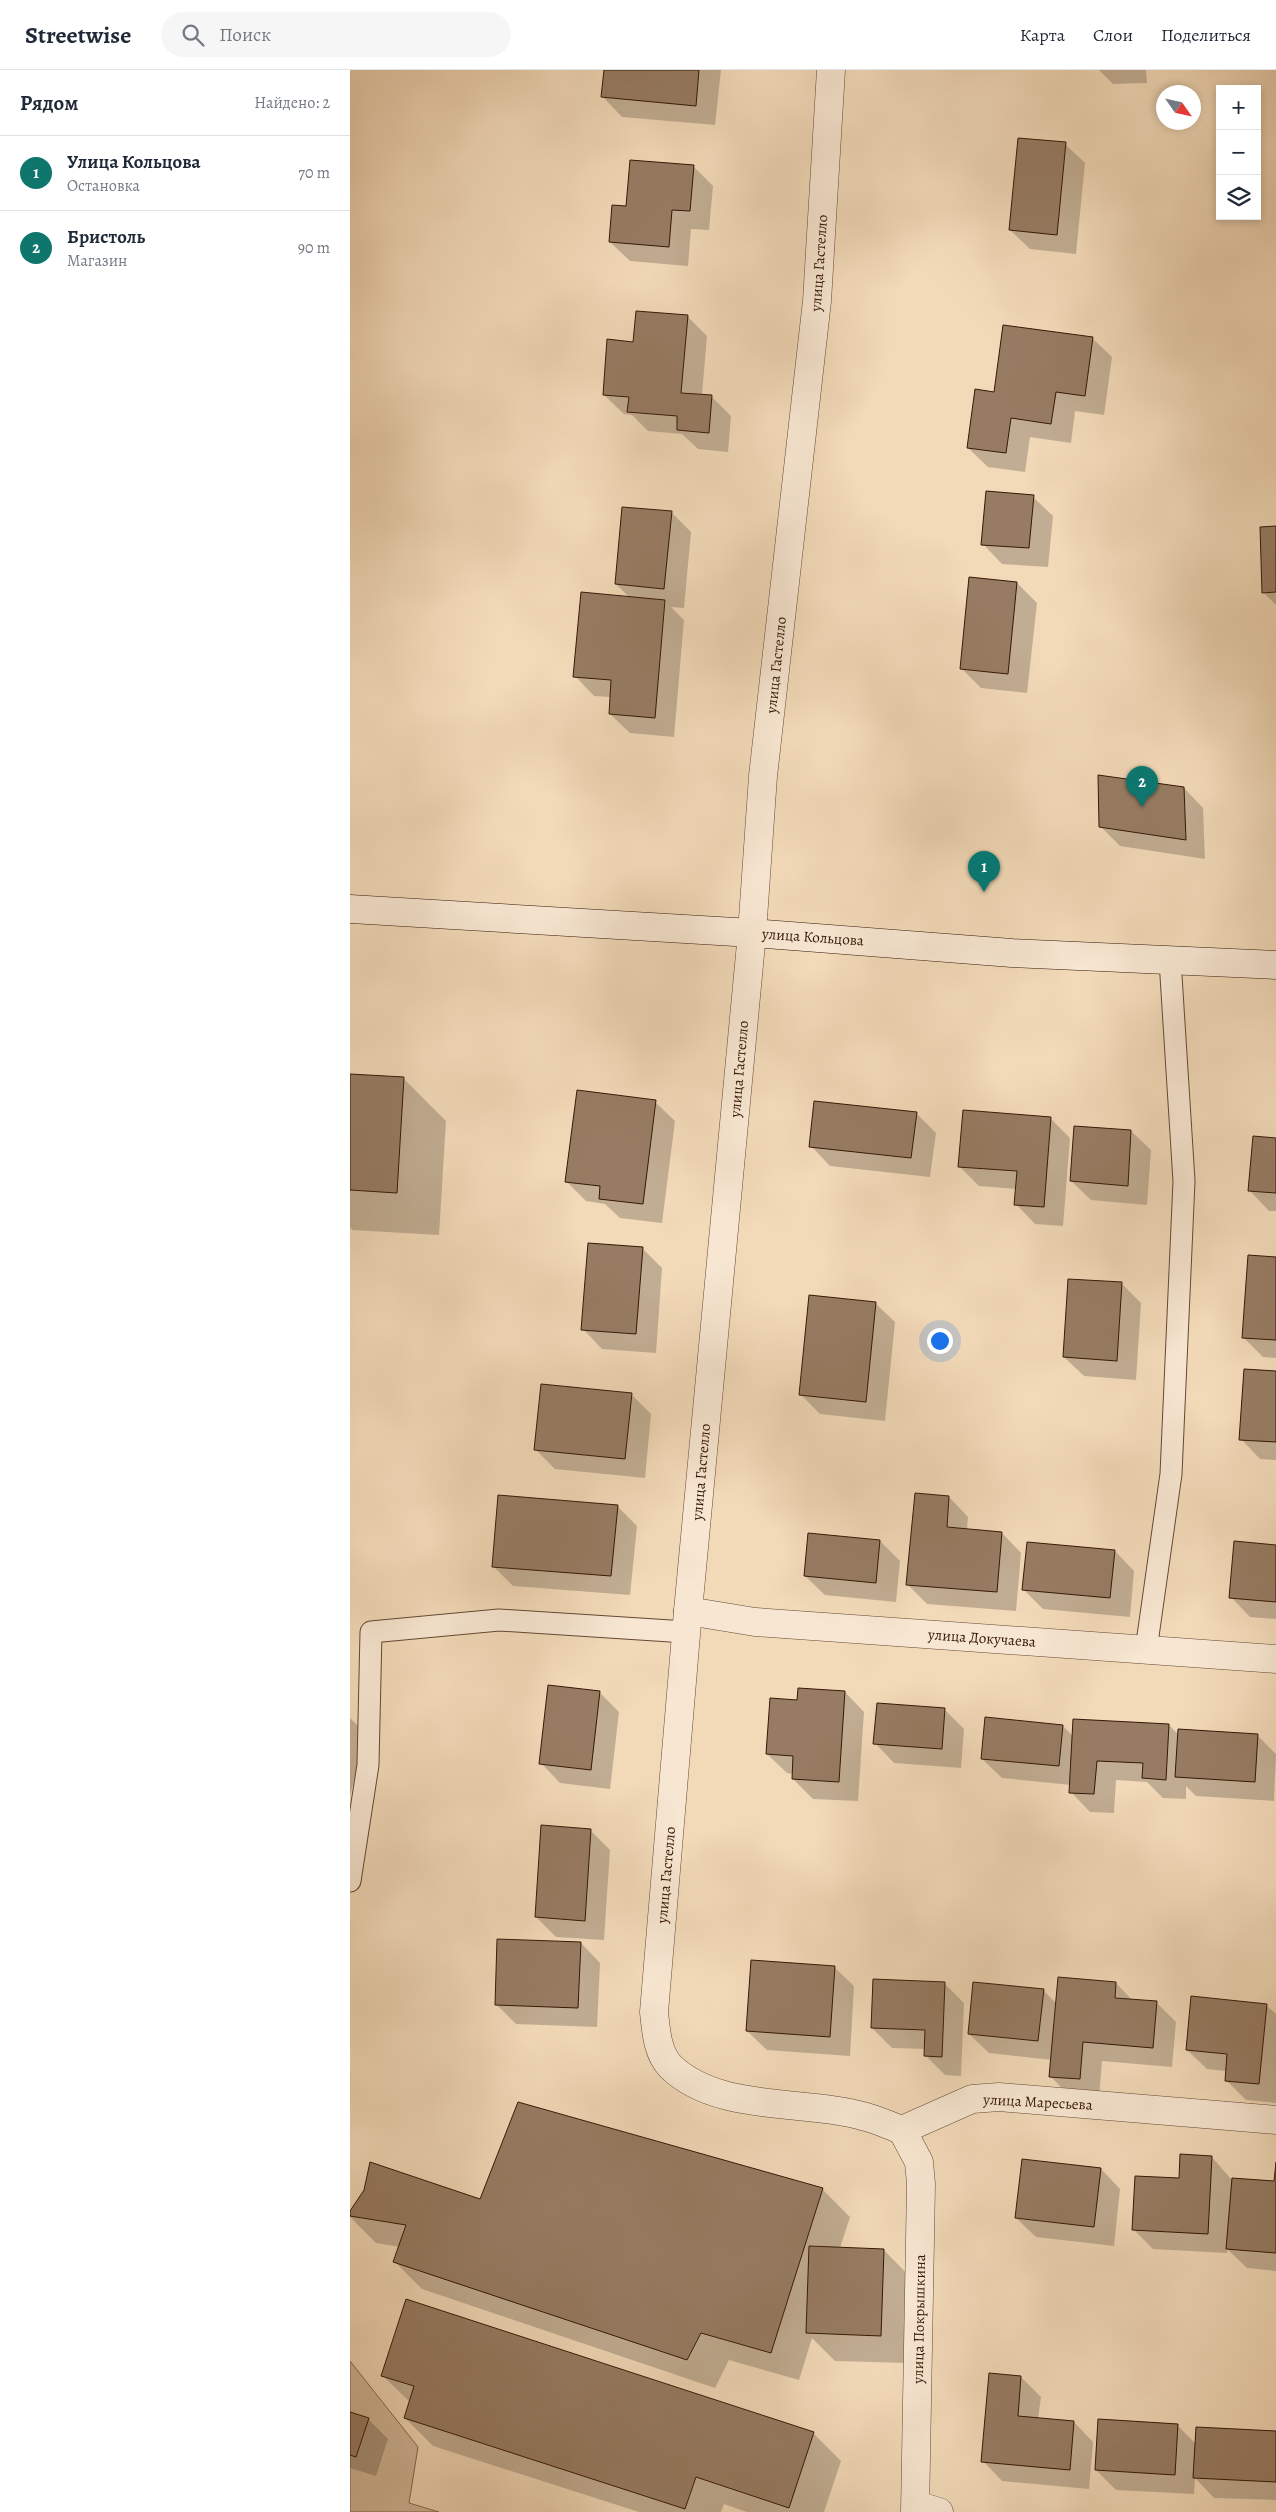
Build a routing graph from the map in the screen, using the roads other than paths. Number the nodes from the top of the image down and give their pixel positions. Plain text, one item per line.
1 (831, 70) edge
2 (350, 909) edge
3 (752, 933) junction
4 (1170, 960) junction
5 (1276, 965) edge
6 (687, 1622) junction
7 (1146, 1650) junction
8 (1276, 1659) edge
9 (350, 1881) edge
10 (1276, 2120) edge
11 (902, 2130) junction
12 (923, 2510) edge

1 - 3 street, улица Гастелло
2 - 3 street, улица Кольцова
3 - 4 street, улица Кольцова
3 - 6 street, улица Гастелло
4 - 5 street, улица Кольцова
4 - 7 lane
6 - 7 street, улица Докучаева
6 - 9 lane
6 - 11 street, улица Гастелло
7 - 8 street, улица Докучаева
10 - 11 street, улица Маресьева
11 - 12 street, улица Покрышкина

